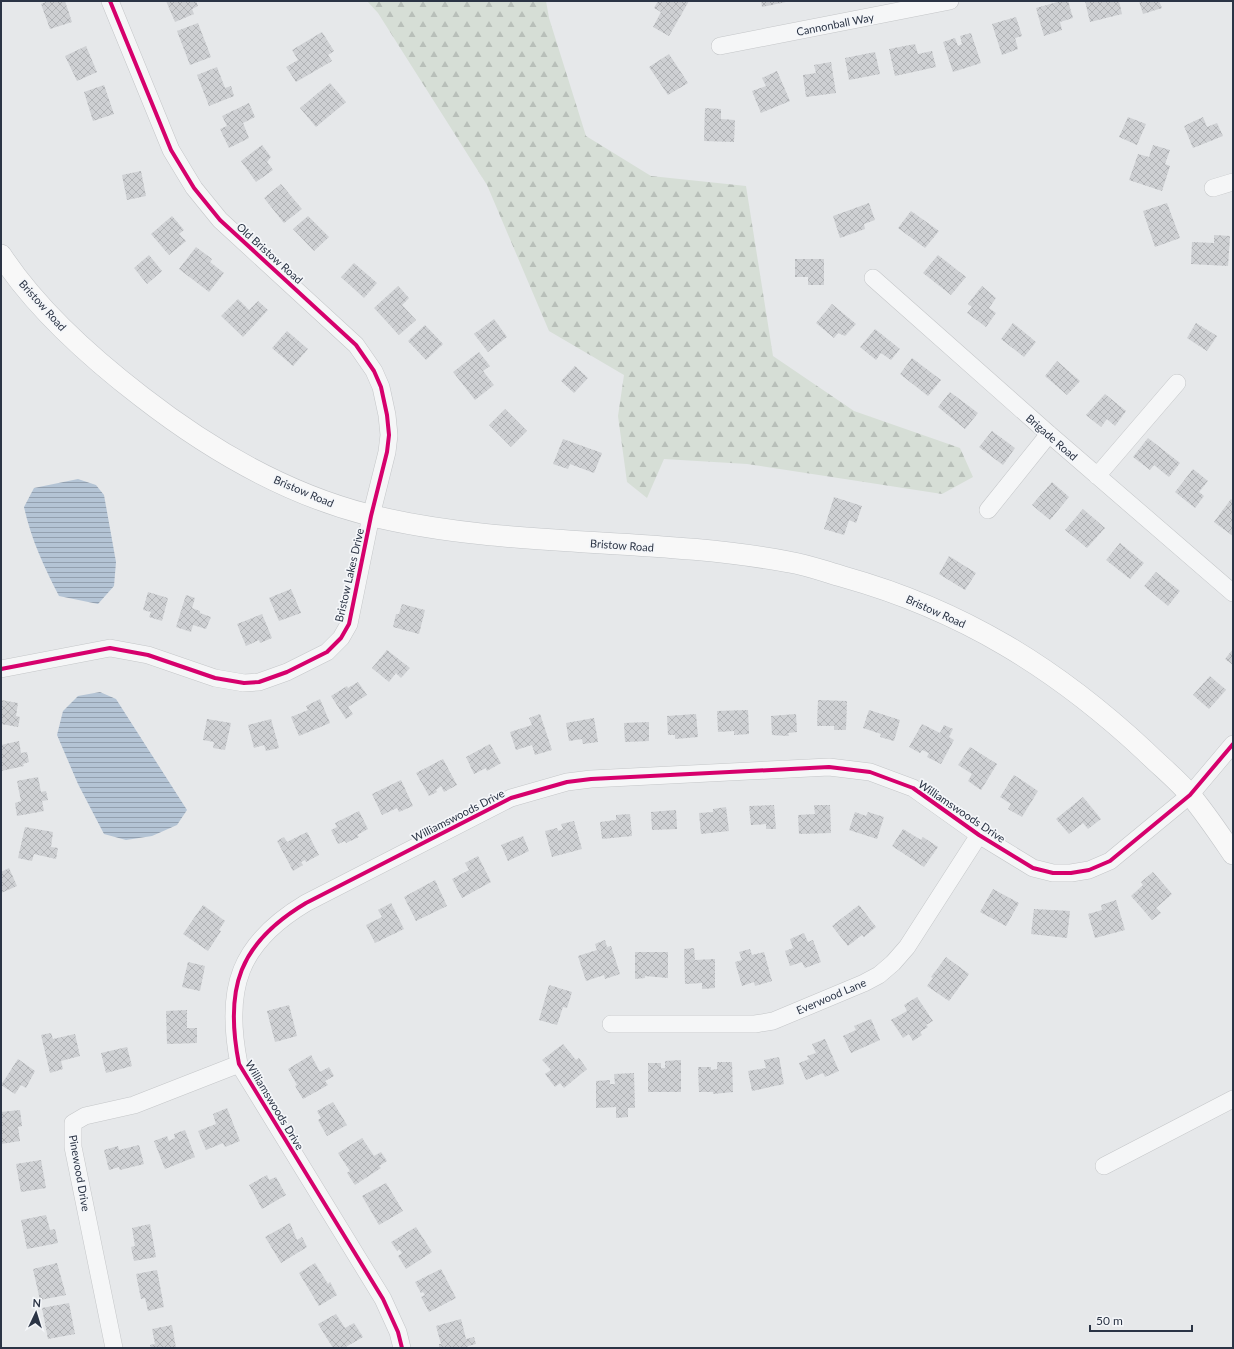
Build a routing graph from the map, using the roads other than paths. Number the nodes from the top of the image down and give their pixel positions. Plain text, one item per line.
1 (110, 1) edge
2 (950, 1) edge
3 (720, 46) dead end
4 (1233, 182) edge
5 (1213, 188) dead end
6 (3, 262) edge
7 (873, 278) dead end
8 (1177, 383) dead end
9 (1049, 434) junction
10 (1097, 476) junction
11 (988, 510) dead end
12 (371, 516) junction
13 (1233, 593) edge
14 (1, 669) edge
15 (1233, 744) edge
16 (1190, 795) junction
17 (979, 835) junction
18 (1233, 854) edge
19 (611, 1024) dead end
20 (239, 1064) junction
21 (1233, 1099) edge
22 (1104, 1166) dead end
23 (114, 1348) edge
24 (402, 1348) edge

1 - 12 street, Old Bristow Road
2 - 3 street, Cannonball Way
4 - 5 street
6 - 12 main road, Bristow Road
7 - 9 street, Brigade Road
8 - 10 street
9 - 10 street, Brigade Road
9 - 11 street
10 - 13 street, Brigade Road
12 - 14 street, Bristow Lakes Drive
12 - 16 main road, Bristow Road
15 - 16 street, Williamswoods Drive
16 - 17 street, Williamswoods Drive
16 - 18 main road, Bristow Road
17 - 19 street, Everwood Lane
17 - 20 street, Williamswoods Drive
20 - 23 street, Pinewood Drive
20 - 24 street, Williamswoods Drive
21 - 22 street

